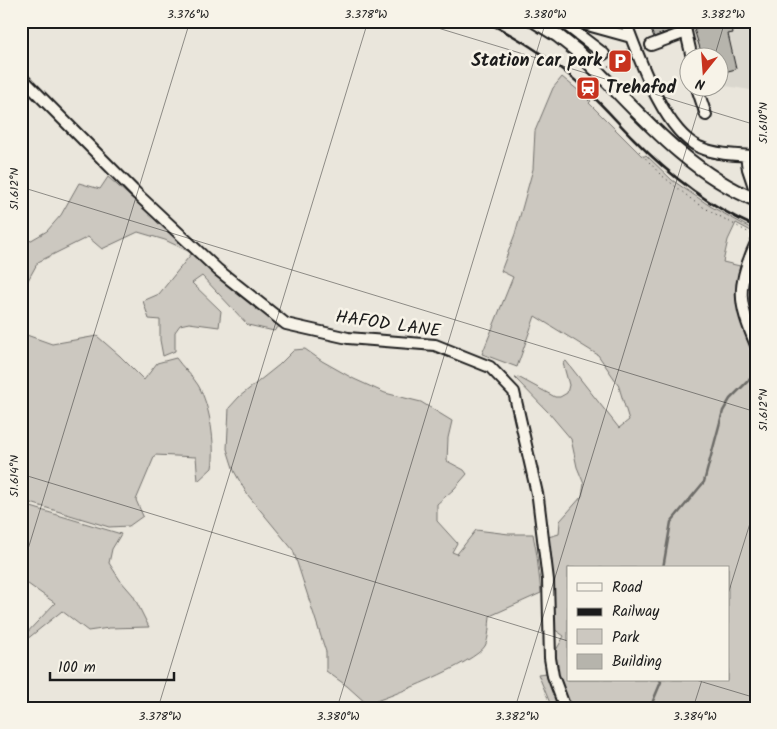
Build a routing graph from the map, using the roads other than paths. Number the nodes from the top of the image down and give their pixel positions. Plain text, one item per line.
1 (534, 21) edge
2 (569, 21) edge
3 (573, 21) edge
4 (598, 21) edge
5 (696, 21) edge
6 (684, 26) edge
7 (629, 33) edge
8 (651, 45) dead end
9 (690, 48) edge
10 (604, 54) dead end
11 (21, 76) edge
12 (700, 98) edge
13 (706, 115) dead end
14 (751, 156) edge
15 (752, 196) edge
16 (756, 243) edge
17 (756, 345) edge
18 (565, 708) edge

1 - 15 main road
2 - 10 street
3 - 7 street
4 - 7 street
5 - 6 street
6 - 8 street
6 - 9 street
7 - 14 street
11 - 18 street, HAFOD LANE
12 - 13 street
14 - 15 street
16 - 17 street

